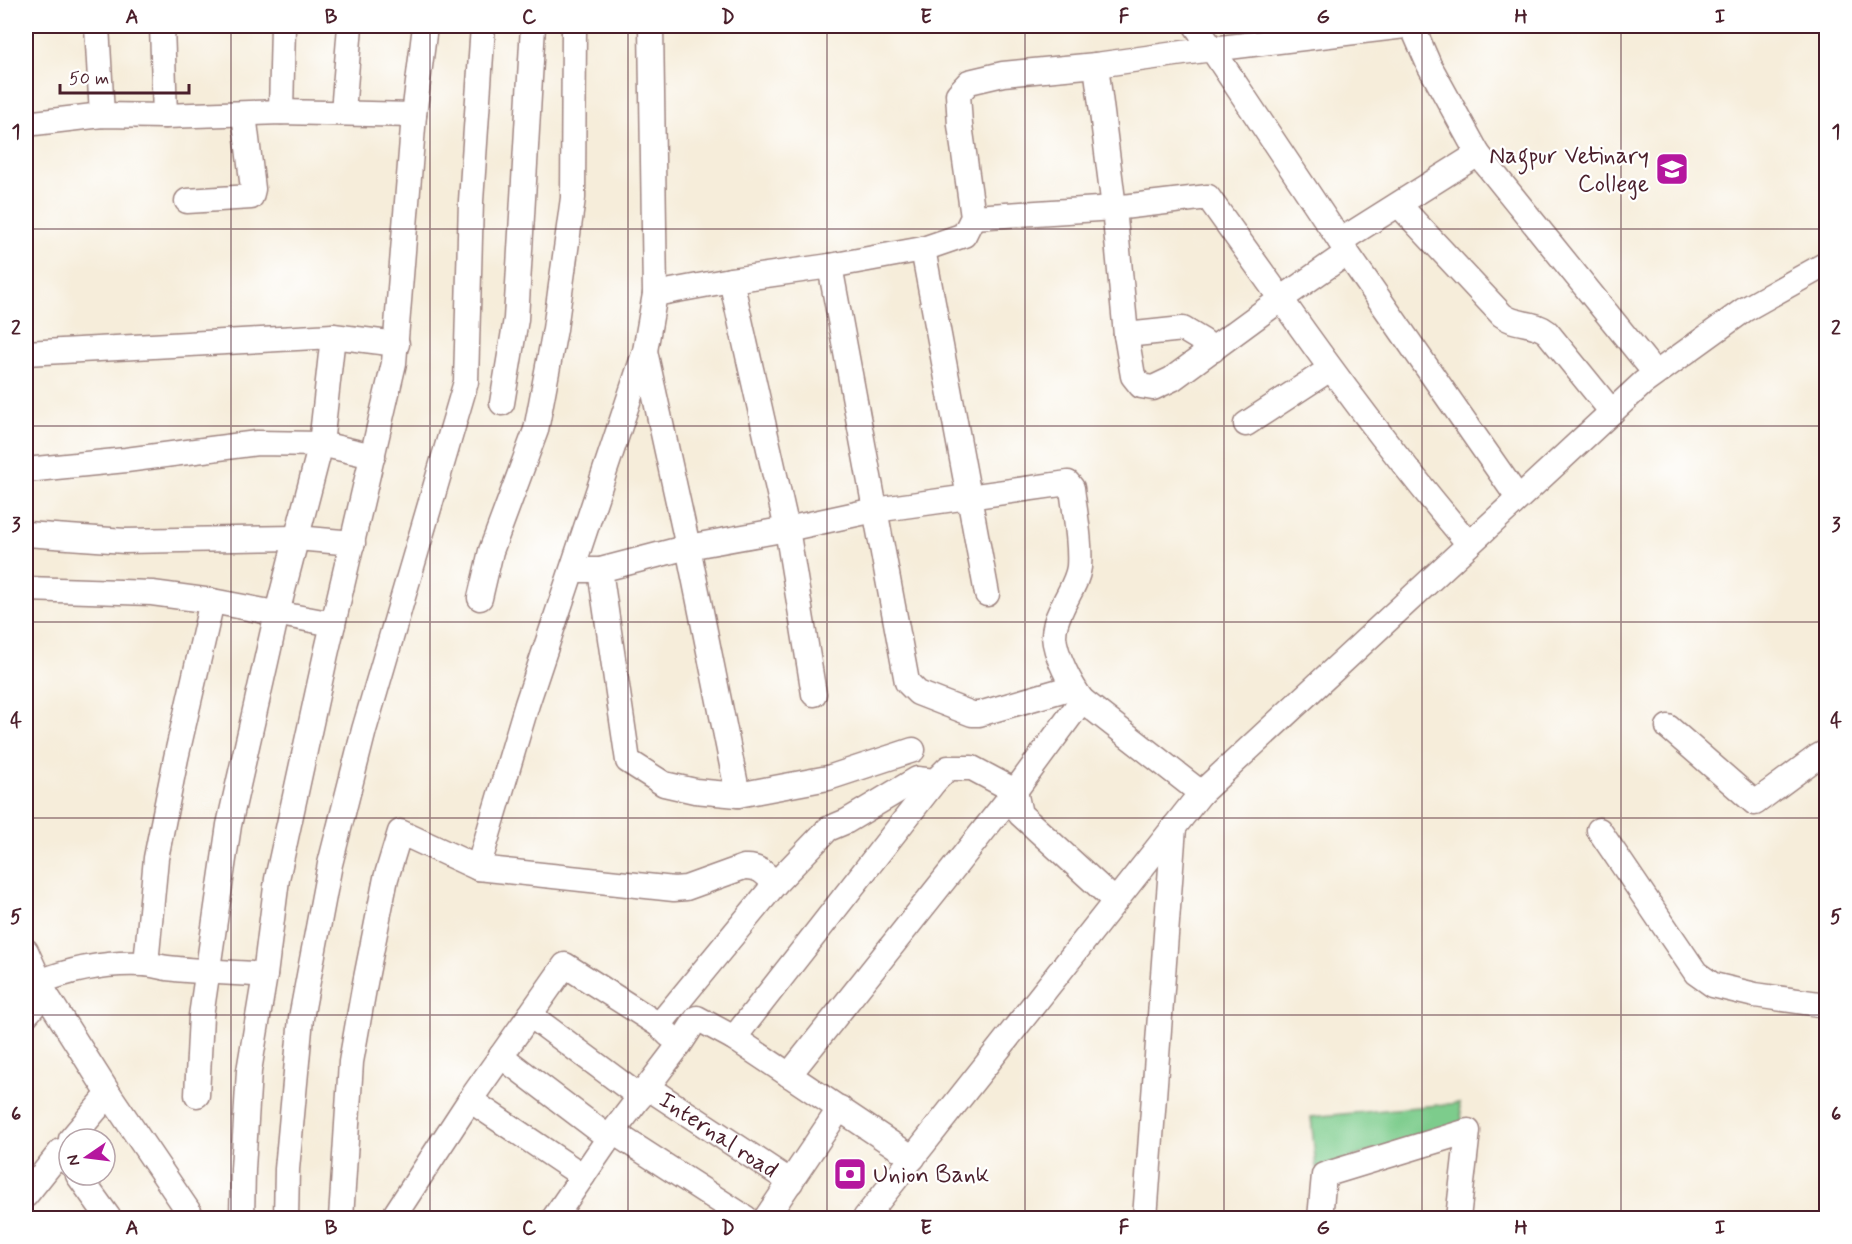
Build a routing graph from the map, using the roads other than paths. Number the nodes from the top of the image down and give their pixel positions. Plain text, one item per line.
1 (98, 26) edge
2 (162, 26) edge
3 (283, 26) edge
4 (350, 26) edge
5 (425, 26) edge
6 (483, 26) edge
7 (533, 26) edge
8 (574, 26) edge
9 (651, 26) edge
10 (1196, 26) edge
11 (1405, 26) edge
12 (1412, 26) edge
13 (1212, 49) junction
14 (1096, 64) junction
15 (281, 112) junction
16 (344, 112) junction
17 (243, 114) junction
18 (102, 115) junction
19 (414, 115) junction
20 (165, 116) junction
21 (26, 124) edge
22 (1478, 154) junction
23 (187, 201) dead end
24 (1399, 205) junction
25 (1114, 208) junction
26 (974, 217) junction
27 (1343, 247) junction
28 (923, 249) junction
29 (1827, 264) edge
30 (830, 267) junction
31 (731, 280) junction
32 (655, 294) junction
33 (1281, 299) junction
34 (1126, 335) junction
35 (333, 336) junction
36 (397, 344) junction
37 (1213, 350) junction
38 (645, 351) junction
39 (26, 352) edge
40 (1330, 369) junction
41 (1655, 373) junction
42 (502, 403) dead end
43 (1612, 412) junction
44 (1246, 424) dead end
45 (321, 444) junction
46 (373, 456) junction
47 (26, 470) edge
48 (968, 496) junction
49 (1518, 498) junction
50 (875, 510) junction
51 (787, 530) junction
52 (26, 534) edge
53 (297, 538) junction
54 (353, 543) junction
55 (1469, 544) junction
56 (688, 547) junction
57 (573, 570) junction
58 (600, 570) junction
59 (26, 589) edge
60 (987, 594) dead end
61 (480, 598) dead end
62 (212, 601) junction
63 (277, 613) junction
64 (333, 624) junction
65 (1077, 693) junction
66 (814, 694) dead end
67 (1668, 727) dead end
68 (913, 750) dead end
69 (1827, 752) edge
70 (935, 781) junction
71 (1016, 791) junction
72 (1201, 793) junction
73 (738, 795) junction
74 (1173, 827) junction
75 (1599, 830) dead end
76 (478, 868) junction
77 (775, 884) junction
78 (1115, 901) junction
79 (26, 951) edge
80 (146, 964) junction
81 (208, 970) junction
82 (265, 975) junction
83 (42, 988) junction
84 (1827, 1005) edge
85 (26, 1015) edge
86 (530, 1015) junction
87 (659, 1025) junction
88 (734, 1038) junction
89 (680, 1044) junction
90 (501, 1056) junction
91 (789, 1075) junction
92 (644, 1092) junction
93 (109, 1094) junction
94 (197, 1095) dead end
95 (470, 1100) junction
96 (840, 1108) junction
97 (84, 1127) edge
98 (611, 1135) junction
99 (913, 1158) junction
100 (57, 1160) edge
101 (583, 1176) junction
102 (790, 1182) junction
103 (87, 1187) edge
104 (26, 1195) edge
105 (397, 1217) edge
106 (109, 1218) edge
107 (193, 1218) edge
108 (242, 1218) edge
109 (286, 1218) edge
110 (341, 1218) edge
111 (554, 1218) edge
112 (746, 1218) edge
113 (766, 1218) edge
114 (865, 1218) edge
115 (1145, 1218) edge
116 (1320, 1218) edge
117 (1458, 1218) edge

1 - 18 street
2 - 20 street
3 - 15 street
4 - 16 street
5 - 19 street
6 - 109 street
7 - 42 street
8 - 61 street
9 - 32 street
10 - 13 street
11 - 13 street
12 - 22 street
13 - 14 street
13 - 27 street
14 - 25 street
14 - 26 street
15 - 16 street
15 - 17 street
16 - 19 street
17 - 20 street
17 - 23 street
18 - 20 street
18 - 21 street
19 - 36 street
22 - 24 street
22 - 41 street
24 - 27 street
24 - 43 street
25 - 26 street
25 - 33 street
25 - 34 street
26 - 28 street
27 - 33 street
27 - 49 street
28 - 30 street
28 - 48 street
29 - 41 street
30 - 31 street
30 - 50 street
31 - 32 street
31 - 51 street
32 - 38 street
33 - 37 street
33 - 40 street
34 - 37 street
34 - 37 street
35 - 36 street
35 - 39 street
35 - 45 street
36 - 46 street
38 - 56 street
38 - 57 street
40 - 44 street
40 - 55 street
41 - 43 street
43 - 49 street
45 - 46 street
45 - 47 street
45 - 53 street
46 - 54 street
48 - 50 street
48 - 60 street
48 - 65 street
49 - 55 street
50 - 51 street
50 - 65 street
51 - 56 street
51 - 66 street
52 - 53 street
53 - 54 street
53 - 63 street
54 - 64 street
55 - 72 street
56 - 58 street
56 - 73 street
57 - 58 street
57 - 76 street
58 - 73 street
59 - 62 street
62 - 63 street
62 - 80 street
63 - 64 street
63 - 81 street
64 - 82 street
65 - 71 street
65 - 72 street
67 - 69 street
68 - 73 street
70 - 71 street
70 - 77 street
70 - 88 street
71 - 78 street
71 - 91 street
72 - 74 street
74 - 78 street
74 - 115 street
75 - 84 street
76 - 77 street
76 - 110 street
77 - 87 street
78 - 99 street
79 - 83 street
80 - 81 street
80 - 83 street
81 - 82 street
81 - 94 street
82 - 108 street
83 - 85 street
83 - 93 street
86 - 87 street
86 - 90 street
86 - 92 street, Internal road
87 - 89 street
88 - 89 street
88 - 91 street
89 - 92 street
90 - 95 street
90 - 98 street
91 - 96 street
92 - 98 street
92 - 102 street, Internal road
93 - 97 street
93 - 107 street
95 - 101 street
95 - 105 street
96 - 99 street
96 - 102 street
98 - 101 street
98 - 112 street
99 - 114 street
100 - 104 street
101 - 111 street
102 - 113 street
103 - 106 street
116 - 117 street

